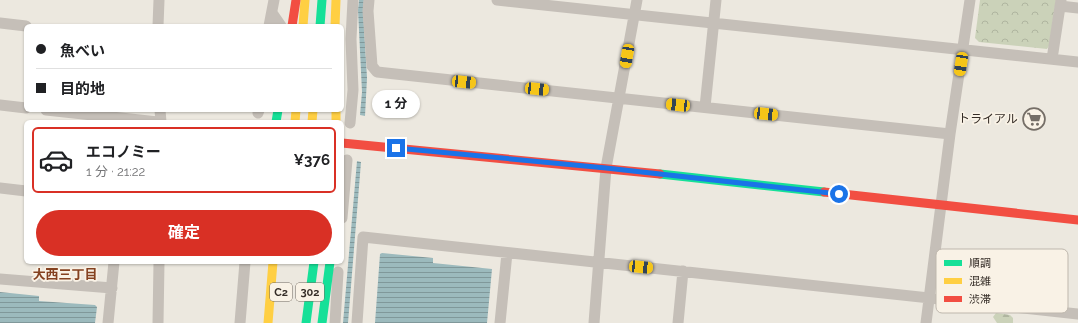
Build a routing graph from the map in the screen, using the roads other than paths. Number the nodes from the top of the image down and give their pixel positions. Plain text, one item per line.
1 (159, 0) edge
2 (274, 0) edge
3 (305, 0) edge
4 (322, 0) edge
5 (330, 0) edge
6 (336, 0) edge
7 (353, 0) edge
8 (369, 0) edge
9 (497, 0) edge
10 (637, 0) edge
11 (716, 0) edge
12 (970, 0) edge
13 (295, 2) edge
14 (1060, 3) edge
15 (1078, 8) edge
16 (272, 13) junction
17 (634, 15) junction
18 (0, 23) edge
19 (713, 23) junction
20 (158, 24) edge
21 (269, 24) edge
22 (280, 24) edge
23 (292, 24) edge
24 (303, 24) edge
25 (320, 24) edge
26 (328, 24) edge
27 (335, 24) edge
28 (24, 26) edge
29 (346, 42) edge
30 (964, 50) junction
31 (1052, 59) junction
32 (1078, 62) edge
33 (620, 98) junction
34 (0, 105) edge
35 (705, 107) junction
36 (24, 108) edge
37 (65, 112) edge
38 (141, 120) edge
39 (350, 123) dead end
40 (950, 134) junction
41 (344, 142) edge
42 (347, 160) dead end
43 (606, 168) junction
44 (0, 188) edge
45 (24, 191) edge
46 (344, 195) edge
47 (941, 205) junction
48 (1078, 220) edge
49 (507, 252) junction
50 (598, 262) junction
51 (114, 264) edge
52 (159, 264) edge
53 (245, 264) edge
54 (273, 264) edge
55 (314, 264) edge
56 (330, 264) edge
57 (338, 264) edge
58 (683, 271) junction
59 (0, 279) edge
60 (112, 288) junction
61 (929, 298) junction
62 (936, 299) edge
63 (1068, 313) edge
64 (1078, 314) edge
65 (108, 323) edge
66 (158, 323) edge
67 (240, 323) edge
68 (268, 323) edge
69 (306, 323) edge
70 (322, 323) edge
71 (335, 323) edge
72 (357, 323) edge
73 (500, 323) edge
74 (594, 323) edge
75 (678, 323) edge
76 (926, 323) edge

1 - 20 street
2 - 16 street
3 - 24 main road
4 - 25 main road
5 - 26 main road
6 - 27 main road
7 - 29 street
8 - 33 street
9 - 17 street
10 - 17 street
11 - 19 street
12 - 30 street
13 - 23 main road, bridge
14 - 15 street
14 - 31 street
16 - 21 street
16 - 22 street
17 - 19 street
17 - 33 street
18 - 28 street
19 - 30 street
19 - 35 street
29 - 39 street
30 - 31 street
30 - 40 street
31 - 32 street
33 - 35 street
33 - 43 street
34 - 36 street
35 - 40 street
37 - 38 street
40 - 47 street
41 - 43 main road
42 - 46 street
43 - 47 main road
43 - 50 street
44 - 45 street
47 - 48 main road
47 - 61 street
49 - 50 street
49 - 72 street
49 - 73 street
50 - 58 street
50 - 74 street
51 - 60 street
52 - 66 street
53 - 67 street
54 - 68 main road
55 - 69 main road, 302
56 - 70 main road
57 - 71 street
58 - 61 street
58 - 75 street
59 - 60 street
60 - 65 street
61 - 62 street
61 - 76 street
63 - 64 street

